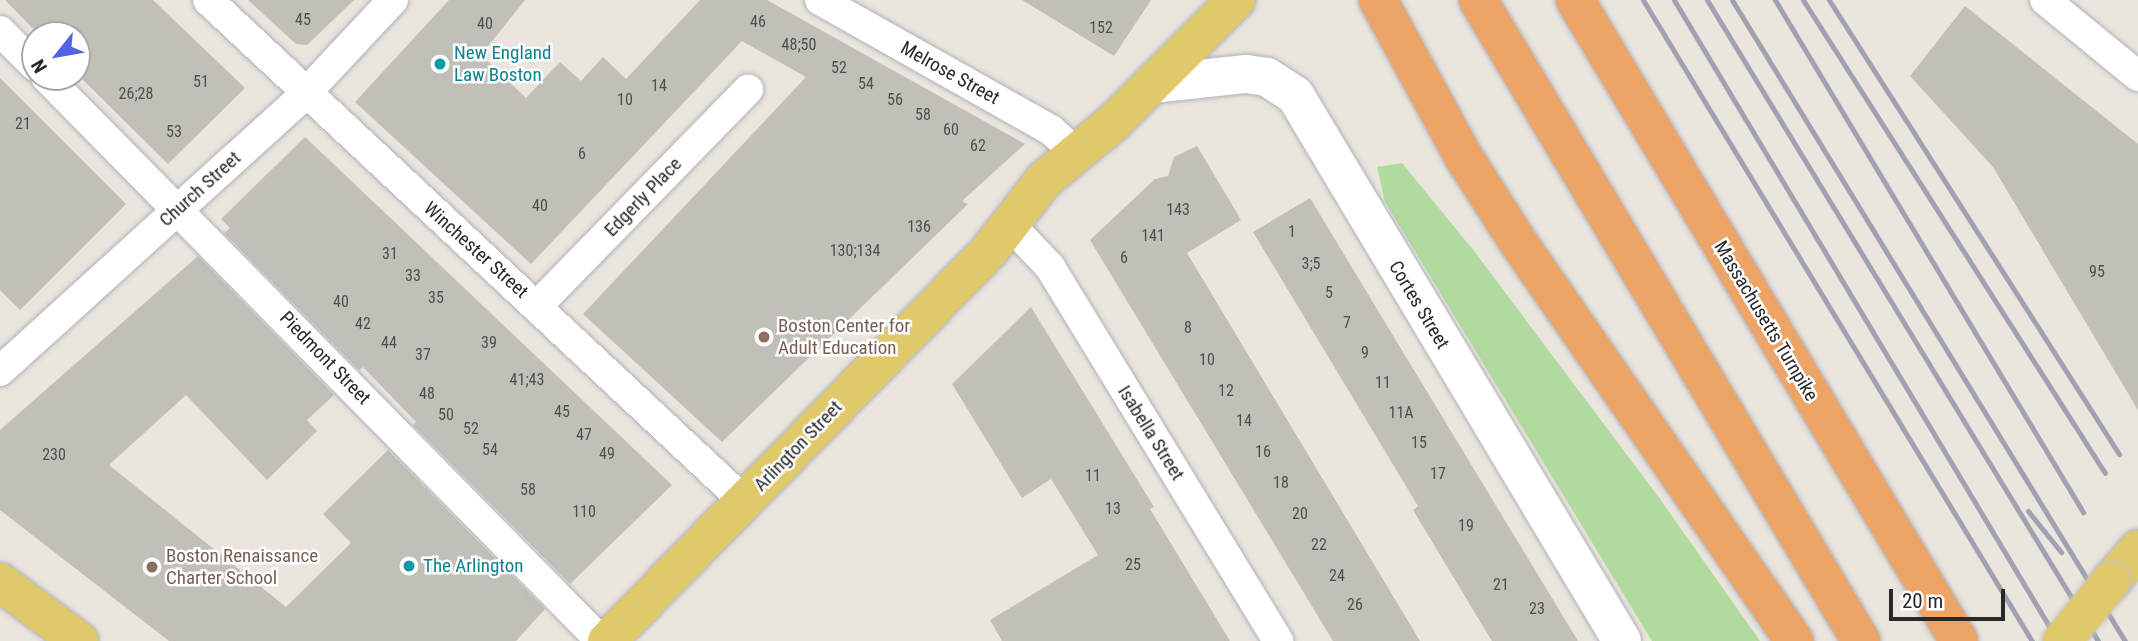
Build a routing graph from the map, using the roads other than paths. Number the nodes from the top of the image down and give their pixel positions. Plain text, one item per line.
1 (208, 0) edge
2 (393, 0) edge
3 (820, 0) edge
4 (1236, 0) edge
5 (1378, 0) edge
6 (1478, 0) edge
7 (1575, 0) edge
8 (2045, 0) edge
9 (0, 31) edge
10 (21, 52) edge
11 (2138, 75) edge
12 (1152, 84) junction
13 (748, 90) dead end
14 (60, 91) edge
15 (305, 94) junction
16 (1114, 122) junction
17 (1075, 152) junction
18 (179, 207) junction
19 (1002, 241) junction
20 (538, 305) junction
21 (4, 359) edge
22 (744, 500) junction
23 (2138, 549) edge
24 (0, 582) edge
25 (79, 641) edge
26 (601, 641) edge
27 (607, 641) edge
28 (1278, 641) edge
29 (1622, 641) edge
30 (1794, 641) edge
31 (1861, 641) edge
32 (1959, 641) edge
33 (2062, 641) edge

1 - 15 street, Winchester Street
2 - 15 street, Church Street
3 - 17 street, Melrose Street
4 - 12 main road, Arlington Street
5 - 30 highway
6 - 31 highway
7 - 32 highway, Massachusetts Turnpike
8 - 11 street
9 - 10 street
12 - 16 main road, Arlington Street
12 - 29 street, Cortes Street
13 - 20 street, Edgerly Place
14 - 18 street, Piedmont Street
15 - 18 street, Church Street
15 - 20 street, Winchester Street
16 - 17 main road, Arlington Street
16 - 19 main road, Arlington Street
17 - 19 main road, Arlington Street
18 - 21 street, Church Street
18 - 26 street, Piedmont Street
19 - 22 main road, Arlington Street
19 - 28 street, Isabella Street
20 - 22 street, Winchester Street
22 - 27 main road, Arlington Street
23 - 33 main road, bridge
24 - 25 main road

